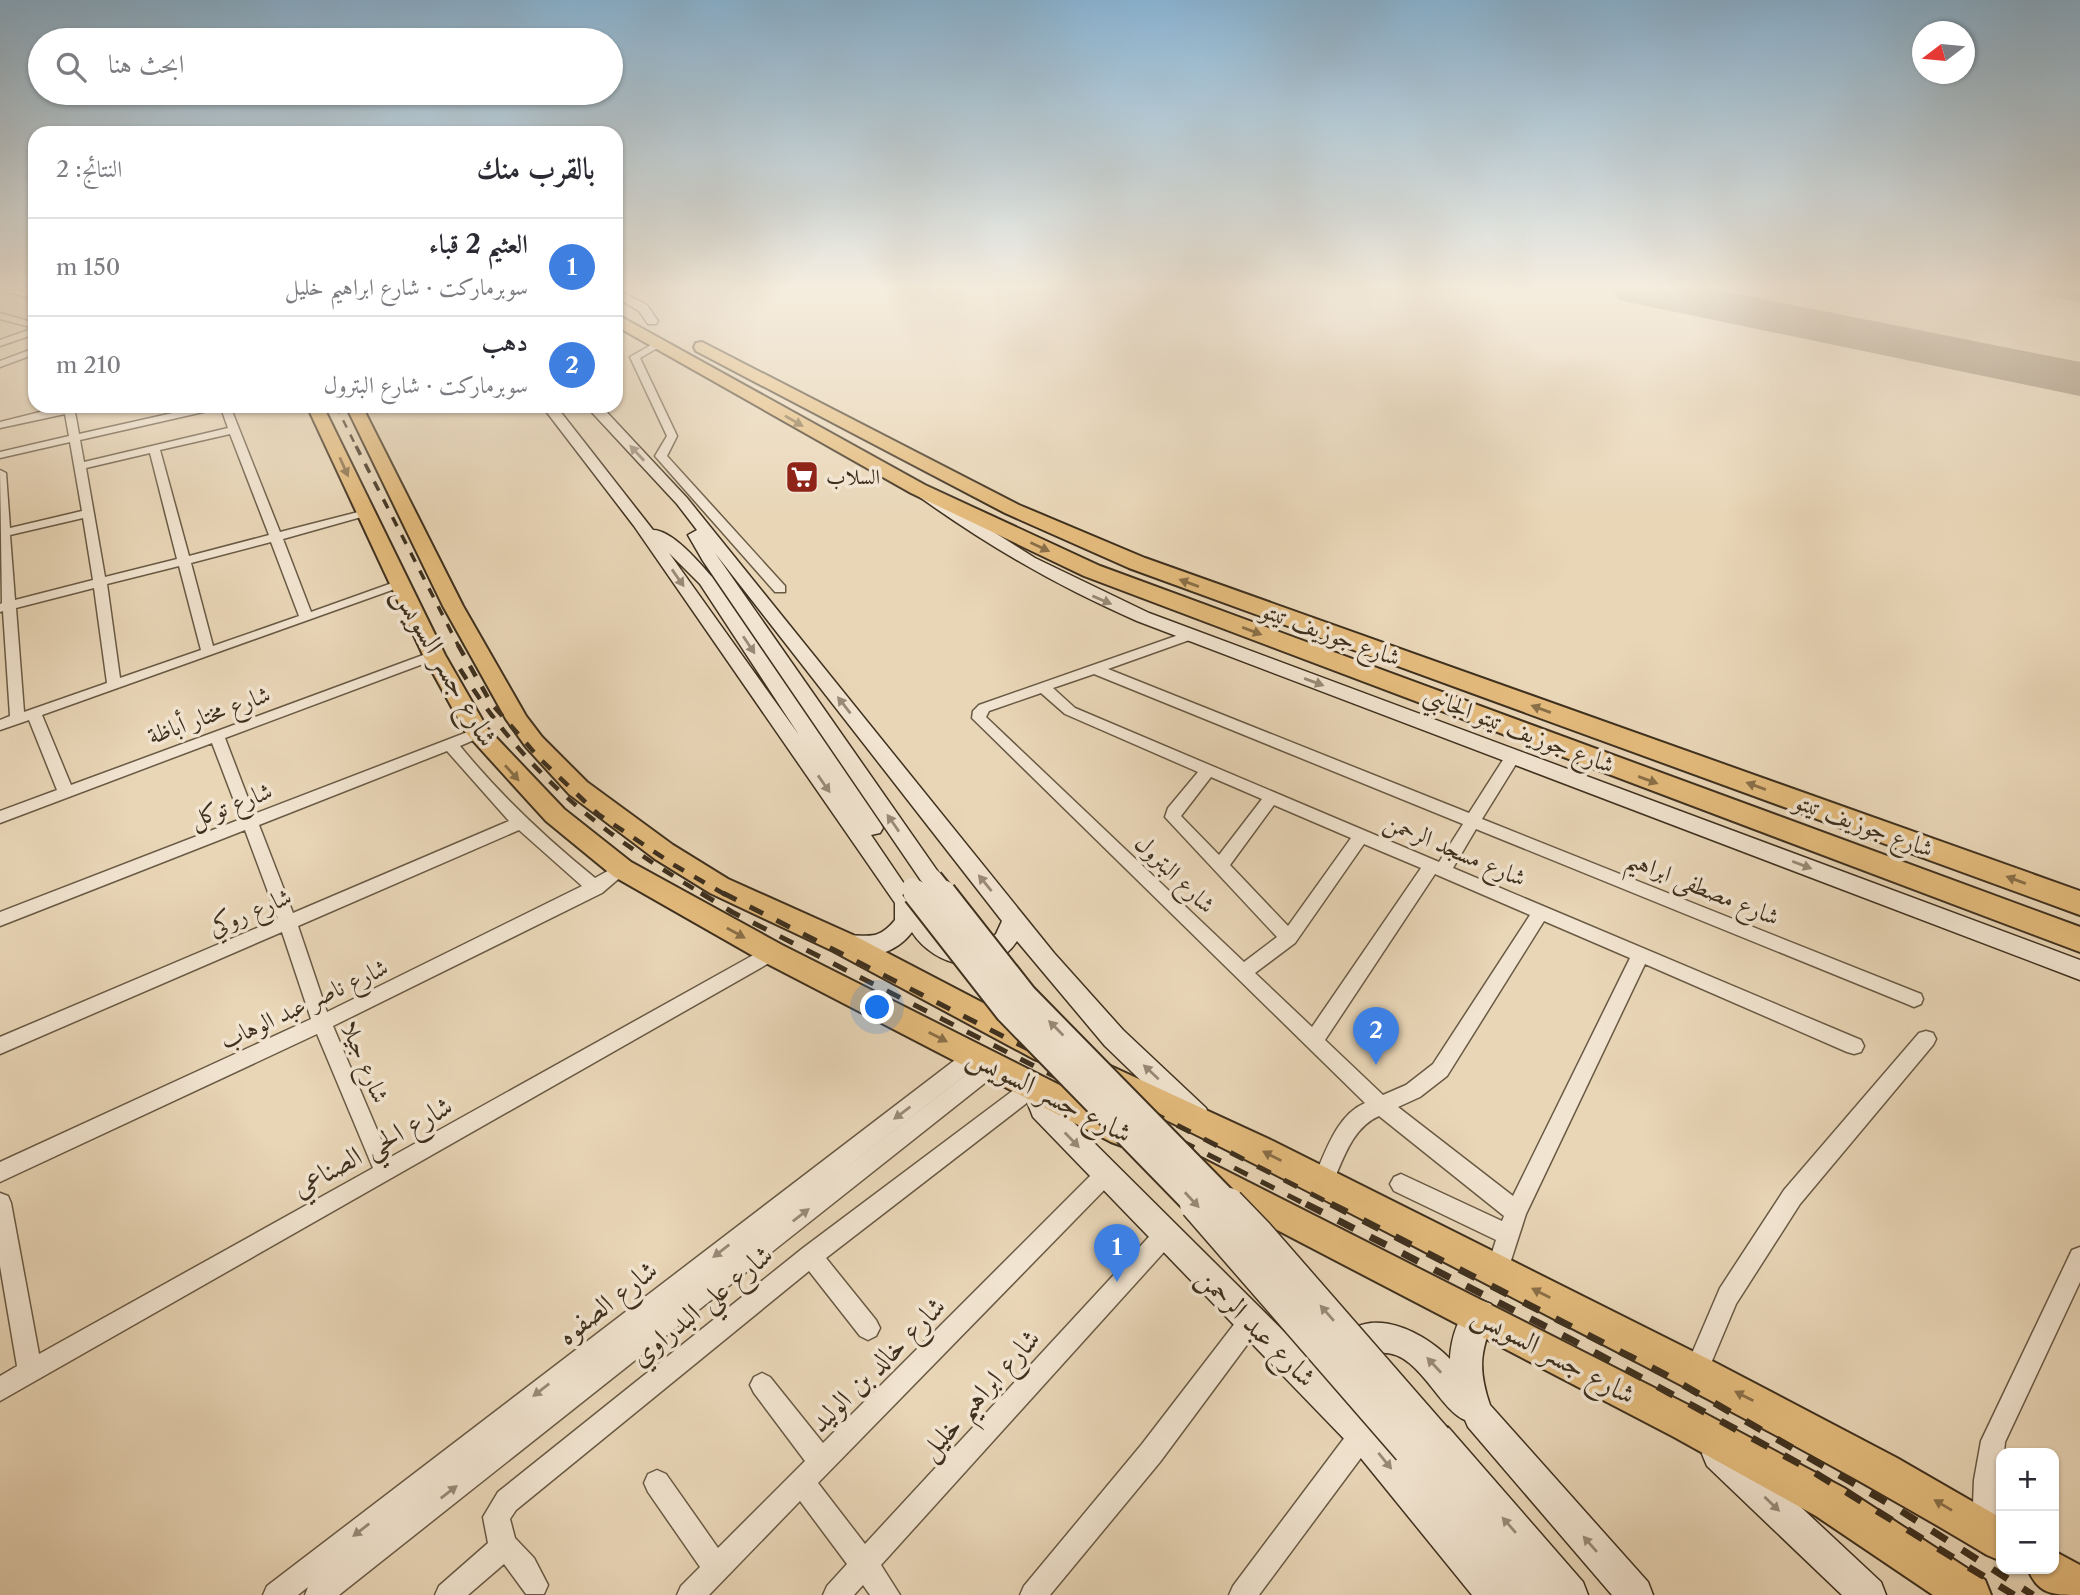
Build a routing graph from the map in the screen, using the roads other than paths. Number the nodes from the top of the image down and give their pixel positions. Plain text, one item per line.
1 (638, 363) edge
2 (698, 363) edge
3 (710, 363) edge
4 (49, 413) edge
5 (70, 413) edge
6 (170, 413) edge
7 (184, 413) edge
8 (227, 413) edge
9 (336, 413) edge
10 (336, 413) edge
11 (554, 413) edge
12 (600, 413) edge
13 (0, 425) edge
14 (233, 430) junction
15 (74, 436) junction
16 (154, 448) junction
17 (0, 453) edge
18 (80, 466) junction
19 (0, 473) edge
20 (918, 489) junction
21 (682, 494) junction
22 (88, 513) junction
23 (366, 514) junction
24 (2, 534) edge
25 (274, 538) junction
26 (184, 560) junction
27 (100, 582) junction
28 (400, 585) junction
29 (780, 589) dead end
30 (4, 607) edge
31 (459, 617) junction
32 (307, 618) junction
33 (1190, 635) junction
34 (426, 639) junction
35 (208, 652) junction
36 (1095, 669) junction
37 (114, 685) junction
38 (1044, 687) junction
39 (34, 713) junction
40 (18, 719) junction
41 (0, 725) edge
42 (217, 736) junction
43 (465, 739) junction
44 (1513, 756) junction
45 (1207, 771) junction
46 (66, 792) junction
47 (1271, 798) junction
48 (0, 817) edge
49 (1473, 822) junction
50 (519, 823) junction
51 (250, 824) junction
52 (1360, 836) junction
53 (1220, 866) junction
54 (622, 869) junction
55 (1436, 869) junction
56 (719, 886) junction
57 (596, 888) junction
58 (917, 890) junction
59 (2080, 903) edge
60 (694, 909) junction
61 (1540, 913) junction
62 (0, 919) edge
63 (1014, 919) junction
64 (288, 923) junction
65 (1289, 938) junction
66 (2080, 940) edge
67 (843, 943) junction
68 (772, 953) junction
69 (1640, 955) junction
70 (2080, 970) edge
71 (1242, 973) junction
72 (1914, 999) dead end
73 (322, 1023) junction
74 (1926, 1039) dead end
75 (1313, 1042) junction
76 (0, 1046) edge
77 (1854, 1046) dead end
78 (984, 1061) junction
79 (1034, 1086) junction
80 (936, 1098) junction
81 (1380, 1105) junction
82 (1200, 1119) junction
83 (384, 1170) junction
84 (0, 1172) edge
85 (1105, 1174) junction
86 (1323, 1182) junction
87 (1401, 1184) dead end
88 (0, 1203) edge
89 (1516, 1212) junction
90 (1166, 1234) junction
91 (1509, 1235) junction
92 (811, 1256) junction
93 (2080, 1258) edge
94 (1497, 1271) junction
95 (1480, 1315) junction
96 (1250, 1322) junction
97 (869, 1328) dead end
98 (30, 1372) junction
99 (1696, 1372) junction
100 (762, 1385) dead end
101 (0, 1389) edge
102 (1479, 1416) junction
103 (1687, 1424) junction
104 (1363, 1434) junction
105 (1423, 1444) junction
106 (822, 1462) junction
107 (657, 1483) dead end
108 (802, 1483) junction
109 (1993, 1536) edge
110 (502, 1545) junction
111 (864, 1565) junction
112 (717, 1569) junction
113 (2056, 1574) edge
114 (535, 1585) dead end
115 (1480, 1588) edge
116 (2080, 1589) edge
117 (276, 1595) edge
118 (318, 1595) edge
119 (448, 1595) edge
120 (690, 1595) edge
121 (836, 1595) edge
122 (887, 1595) edge
123 (1033, 1595) edge
124 (1242, 1595) edge
125 (1531, 1595) edge
126 (1570, 1595) edge
127 (1635, 1595) edge
128 (1868, 1595) edge
129 (1970, 1595) edge

1 - 21 street
2 -> 20 highway, شارع جوزيف تيتو
59 -> 3 highway, شارع جوزيف تيتو
4 - 13 street
5 - 15 street
6 - 15 street
7 - 15 street
8 - 14 street
9 -> 23 main road, شارع جسر السويس
10 - 31 main road, شارع جسر السويس
11 -> 58 main road
21 -> 12 main road
14 - 16 street
14 - 25 street
15 - 17 street
15 - 18 street
16 - 18 street
16 - 26 street
18 - 22 street
19 - 24 street
20 -> 33 main road, شارع جوزيف تيتو الجانبي
20 -> 66 highway, شارع جوزيف تيتو
21 - 29 street
58 -> 21 main road
63 -> 21 main road
22 - 24 street
22 - 27 street
23 - 25 street
23 - 28 main road, شارع جسر السويس
24 - 30 street
25 - 26 street
25 - 32 street
26 - 27 street
26 - 35 street
27 - 30 street
27 - 37 street
28 - 32 street
28 - 34 main road, شارع جسر السويس
30 - 40 street
31 - 34 main road
31 - 56 main road, شارع جسر السويس
32 - 35 street
33 - 36 street, شارع البترول
33 -> 44 main road, شارع جوزيف تيتو الجانبي
34 - 42 street, شارع مختار أباظة
34 - 43 main road, شارع جسر السويس
35 - 37 street
36 - 38 street, شارع البترول
36 - 49 street, شارع مصطفى ابراهيم
37 - 39 street
38 - 45 street, شارع مسجد الرحمن
38 - 71 street, شارع البترول
39 - 40 street
39 - 46 street
40 - 41 street
42 - 46 street, شارع مختار أباظة
42 - 51 street, شارع جيلا
43 - 50 street
43 - 51 street, شارع توكل
43 -> 54 main road, شارع جسر السويس
44 - 49 street
44 -> 70 main road, شارع جوزيف تيتو الجانبي
45 - 47 street, شارع مسجد الرحمن
45 - 53 street
46 - 48 street, شارع مختار أباظة
47 - 52 street, شارع مسجد الرحمن
47 - 53 street
49 - 55 street
49 - 72 street, شارع مصطفى ابراهيم
50 - 57 street
50 - 64 street, شارع روكي
51 - 62 street, شارع توكل
51 - 64 street, شارع جيلا
52 - 55 street, شارع مسجد الرحمن
52 - 65 street
53 - 65 street
54 - 57 street, شارع ناصر عبد الوهاب
54 - 60 main road, شارع جسر السويس
55 - 61 street, شارع مسجد الرحمن
55 - 75 street
56 - 60 main road
56 - 67 main road, شارع جسر السويس
57 - 73 street, شارع ناصر عبد الوهاب
58 - 63 main road
58 - 67 main road
58 - 105 main road, bridge
60 -> 68 main road, شارع جسر السويس
61 - 69 street, شارع مسجد الرحمن
61 - 81 street
82 -> 63 main road
64 - 73 street, شارع جيلا
64 - 76 street, شارع روكي
65 - 71 street
82 -> 67 main road, شارع جسر السويس
68 -> 78 main road, شارع جسر السويس
68 - 83 street, شارع الحي الصناعي
69 - 77 street, شارع مسجد الرحمن
69 - 89 street
71 - 75 street, شارع البترول
73 - 83 street, شارع جيلا
73 - 84 street, شارع ناصر عبد الوهاب
74 - 99 street
75 - 81 street, شارع البترول
78 - 79 main road, شارع جسر السويس
78 - 80 street, شارع الصفوه
79 -> 85 main road, شارع عبد الرحمن
79 - 92 street, شارع علي البدراوي
79 - 95 main road, شارع جسر السويس
80 -> 117 street, شارع الصفوه
118 -> 80 street, شارع الصفوه
81 - 86 street
81 - 89 street, شارع البترول
86 -> 82 main road, شارع جسر السويس
83 - 98 street, شارع الحي الصناعي
85 - 90 main road, شارع عبد الرحمن
85 - 106 street, شارع خالد بن الوليد
86 - 94 main road, شارع جسر السويس
87 - 91 street
88 - 98 street
89 - 91 street
90 - 96 main road, شارع عبد الرحمن
90 - 111 street, شارع ابراهيم خليل
91 - 94 street
92 - 97 street
92 - 110 street, شارع علي البدراوي
93 - 109 street
99 -> 94 main road, شارع جسر السويس
95 - 102 main road
95 - 103 main road, شارع جسر السويس
96 - 104 main road, شارع عبد الرحمن
96 - 123 street
98 - 101 street, شارع الحي الصناعي
109 -> 99 main road, شارع جسر السويس
100 - 106 street
102 -> 104 main road
127 -> 102 main road
103 -> 128 main road
103 - 129 main road, شارع جسر السويس
104 -> 115 main road, شارع عبد الرحمن
104 - 124 street
105 - 125 main road
126 -> 105 main road
106 - 108 street, شارع خالد بن الوليد
107 - 112 street
108 - 111 street
108 - 112 street, شارع خالد بن الوليد
110 - 114 street
110 - 119 street
111 - 121 street, شارع ابراهيم خليل
111 - 122 street
112 - 120 street, شارع خالد بن الوليد
113 - 116 main road

